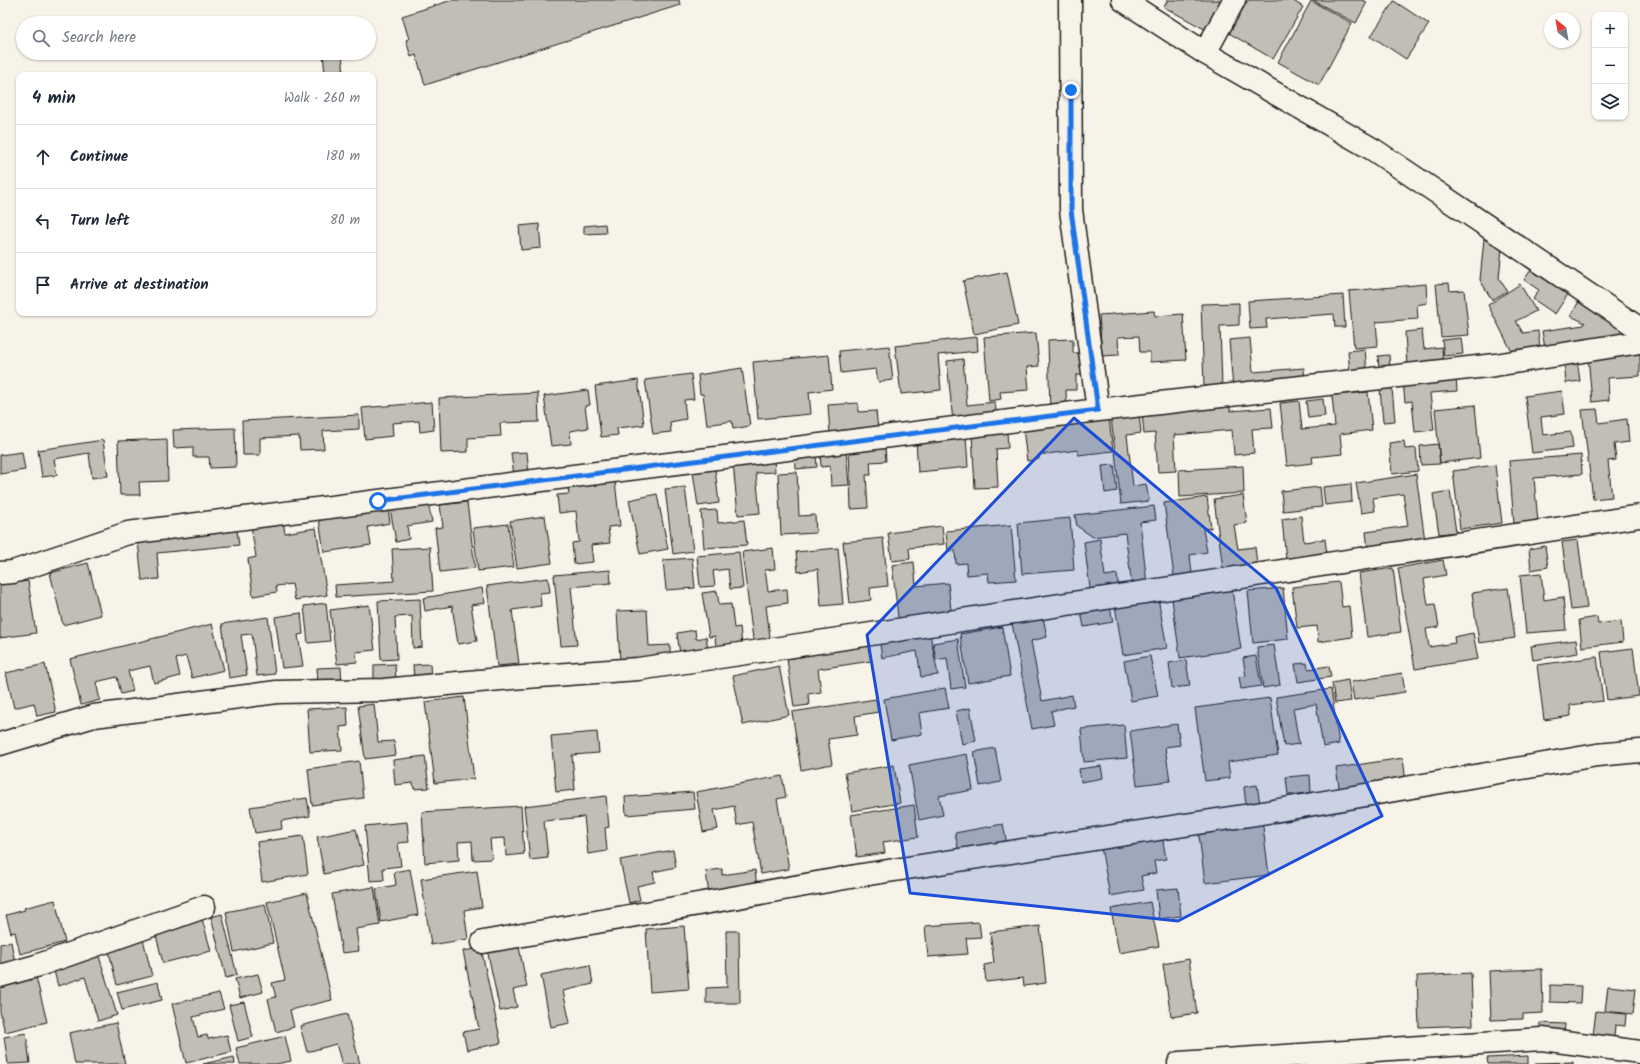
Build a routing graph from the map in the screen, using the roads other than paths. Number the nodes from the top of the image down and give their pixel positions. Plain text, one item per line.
1 (1070, 0) edge
2 (1123, 0) edge
3 (1234, 0) edge
4 (1206, 53) junction
5 (1640, 329) edge
6 (1640, 342) edge
7 (1098, 410) junction
8 (1640, 516) edge
9 (0, 573) edge
10 (0, 744) edge
11 (1640, 751) edge
12 (204, 907) dead end
13 (483, 942) dead end
14 (0, 976) edge
15 (1640, 1052) edge
16 (1179, 1063) edge

1 - 7 street
2 - 4 street
3 - 4 street
4 - 5 street
6 - 7 street
7 - 9 street
8 - 10 street
11 - 13 street
12 - 14 street
15 - 16 street

